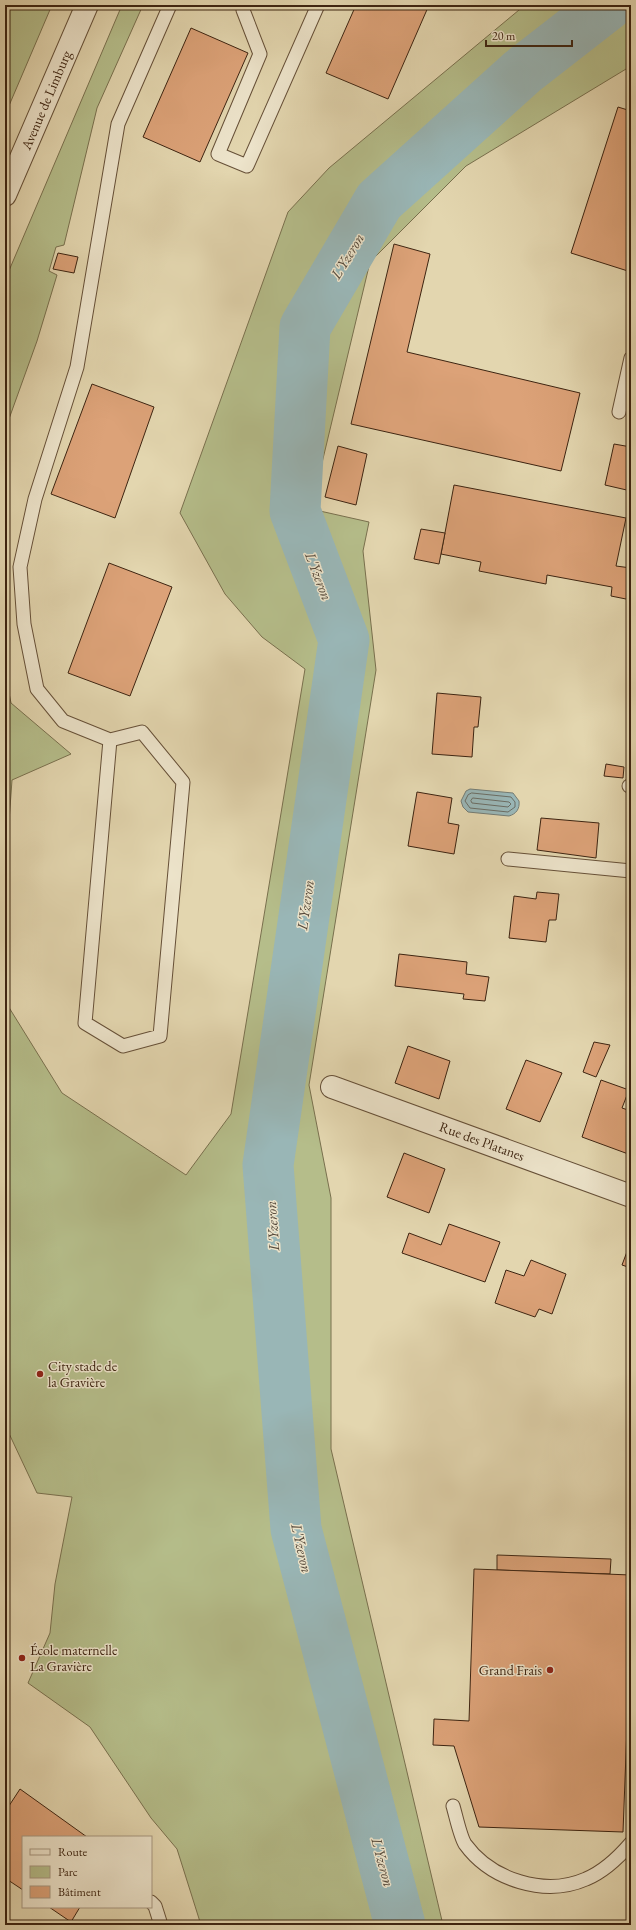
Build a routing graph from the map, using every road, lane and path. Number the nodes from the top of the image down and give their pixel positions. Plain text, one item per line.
1 (87, 5) edge
2 (170, 5) edge
3 (245, 5) edge
4 (318, 5) edge
5 (5, 195) edge
6 (631, 358) edge
7 (619, 412) dead end
8 (110, 740) junction
9 (508, 859) dead end
10 (631, 871) edge
11 (332, 1087) dead end
12 (631, 1196) edge
13 (453, 1806) dead end
14 (631, 1843) edge
15 (152, 1903) edge
16 (160, 1925) edge

1 - 5 street, Avenue de Limburg
2 - 8 lane
3 - 4 lane
6 - 7 lane
8 - 8 lane
9 - 10 lane
11 - 12 street, Rue des Platanes
13 - 14 lane
15 - 16 lane

